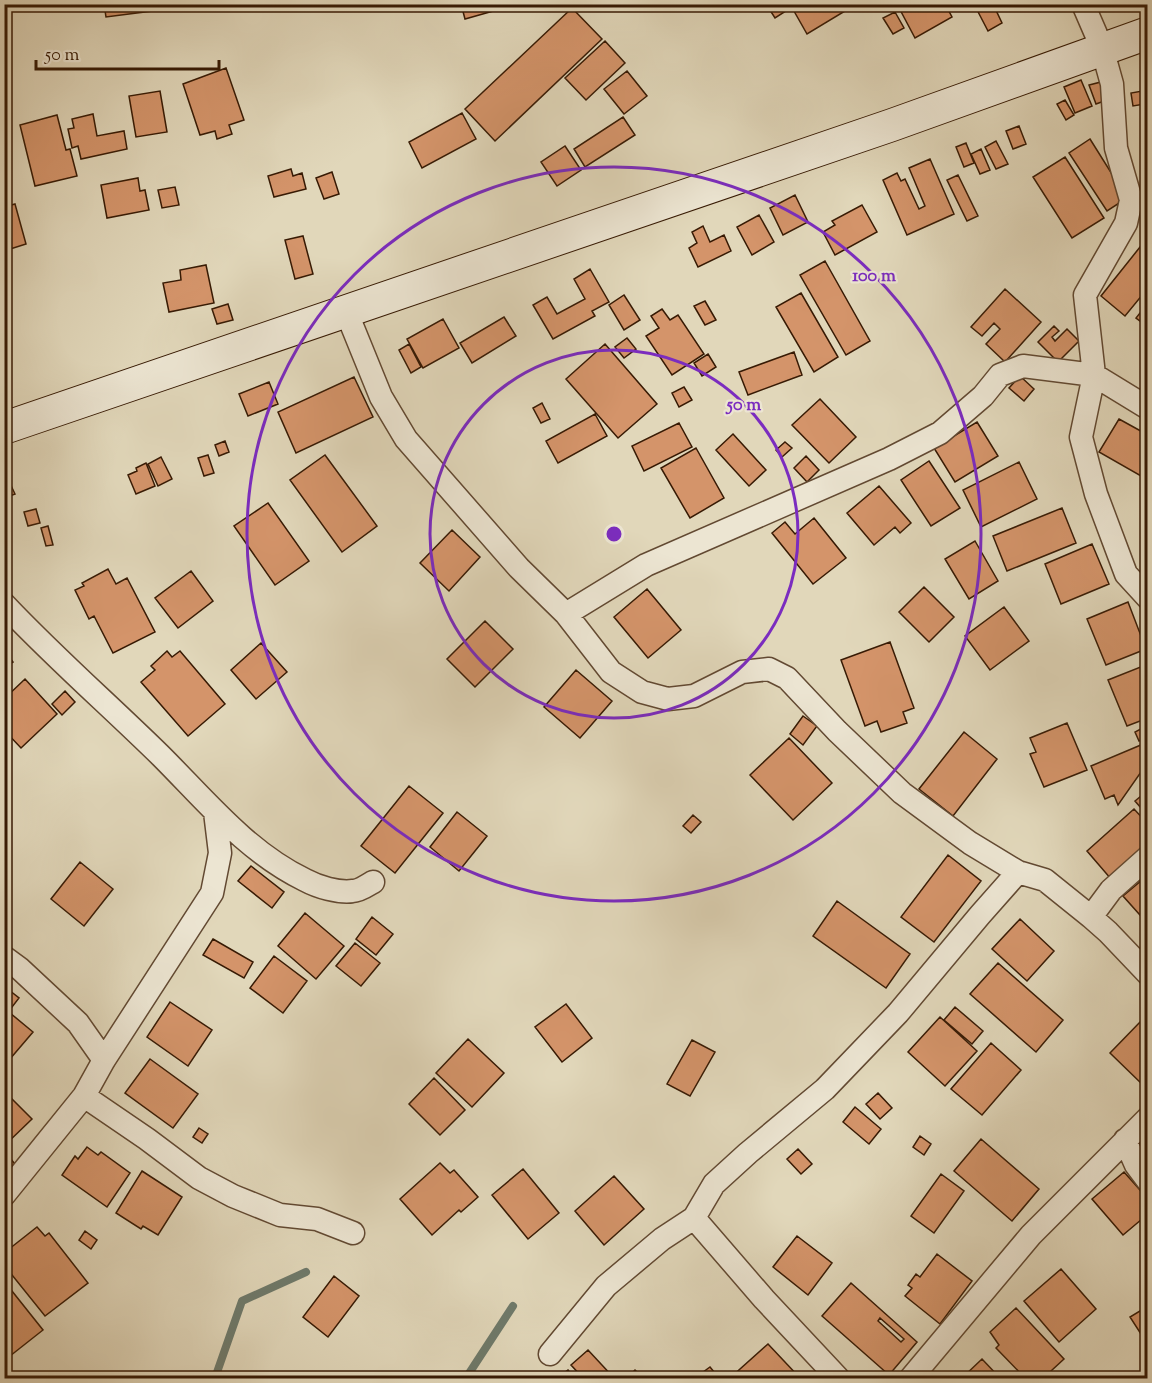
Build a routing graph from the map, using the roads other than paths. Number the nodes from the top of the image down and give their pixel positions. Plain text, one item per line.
1 (1083, 4) edge
2 (1148, 33) edge
3 (1102, 48) junction
4 (1139, 197) edge
5 (346, 311) junction
6 (1094, 375) junction
7 (1148, 408) edge
8 (4, 428) edge
9 (1148, 598) edge
10 (4, 604) edge
11 (566, 614) junction
12 (215, 812) junction
13 (1148, 857) edge
14 (1018, 872) junction
15 (374, 882) dead end
16 (1091, 917) junction
17 (4, 957) edge
18 (1148, 974) edge
19 (104, 1060) junction
20 (84, 1096) junction
21 (1148, 1118) edge
22 (1125, 1140) junction
23 (1148, 1181) edge
24 (4, 1195) edge
25 (694, 1218) junction
26 (353, 1233) dead end
27 (550, 1354) dead end
28 (838, 1378) edge
29 (911, 1378) edge

1 - 3 street
2 - 3 main road
3 - 4 street
3 - 5 main road
4 - 6 street
5 - 8 main road
5 - 11 street
6 - 7 street
6 - 9 street
6 - 11 street
10 - 12 street
11 - 14 street
12 - 15 street
12 - 19 street
13 - 16 street
14 - 16 street
14 - 25 street
16 - 18 street
17 - 19 street
19 - 20 street
20 - 24 street
20 - 26 street
21 - 22 street
22 - 23 street
22 - 29 street
25 - 27 street
25 - 28 street

